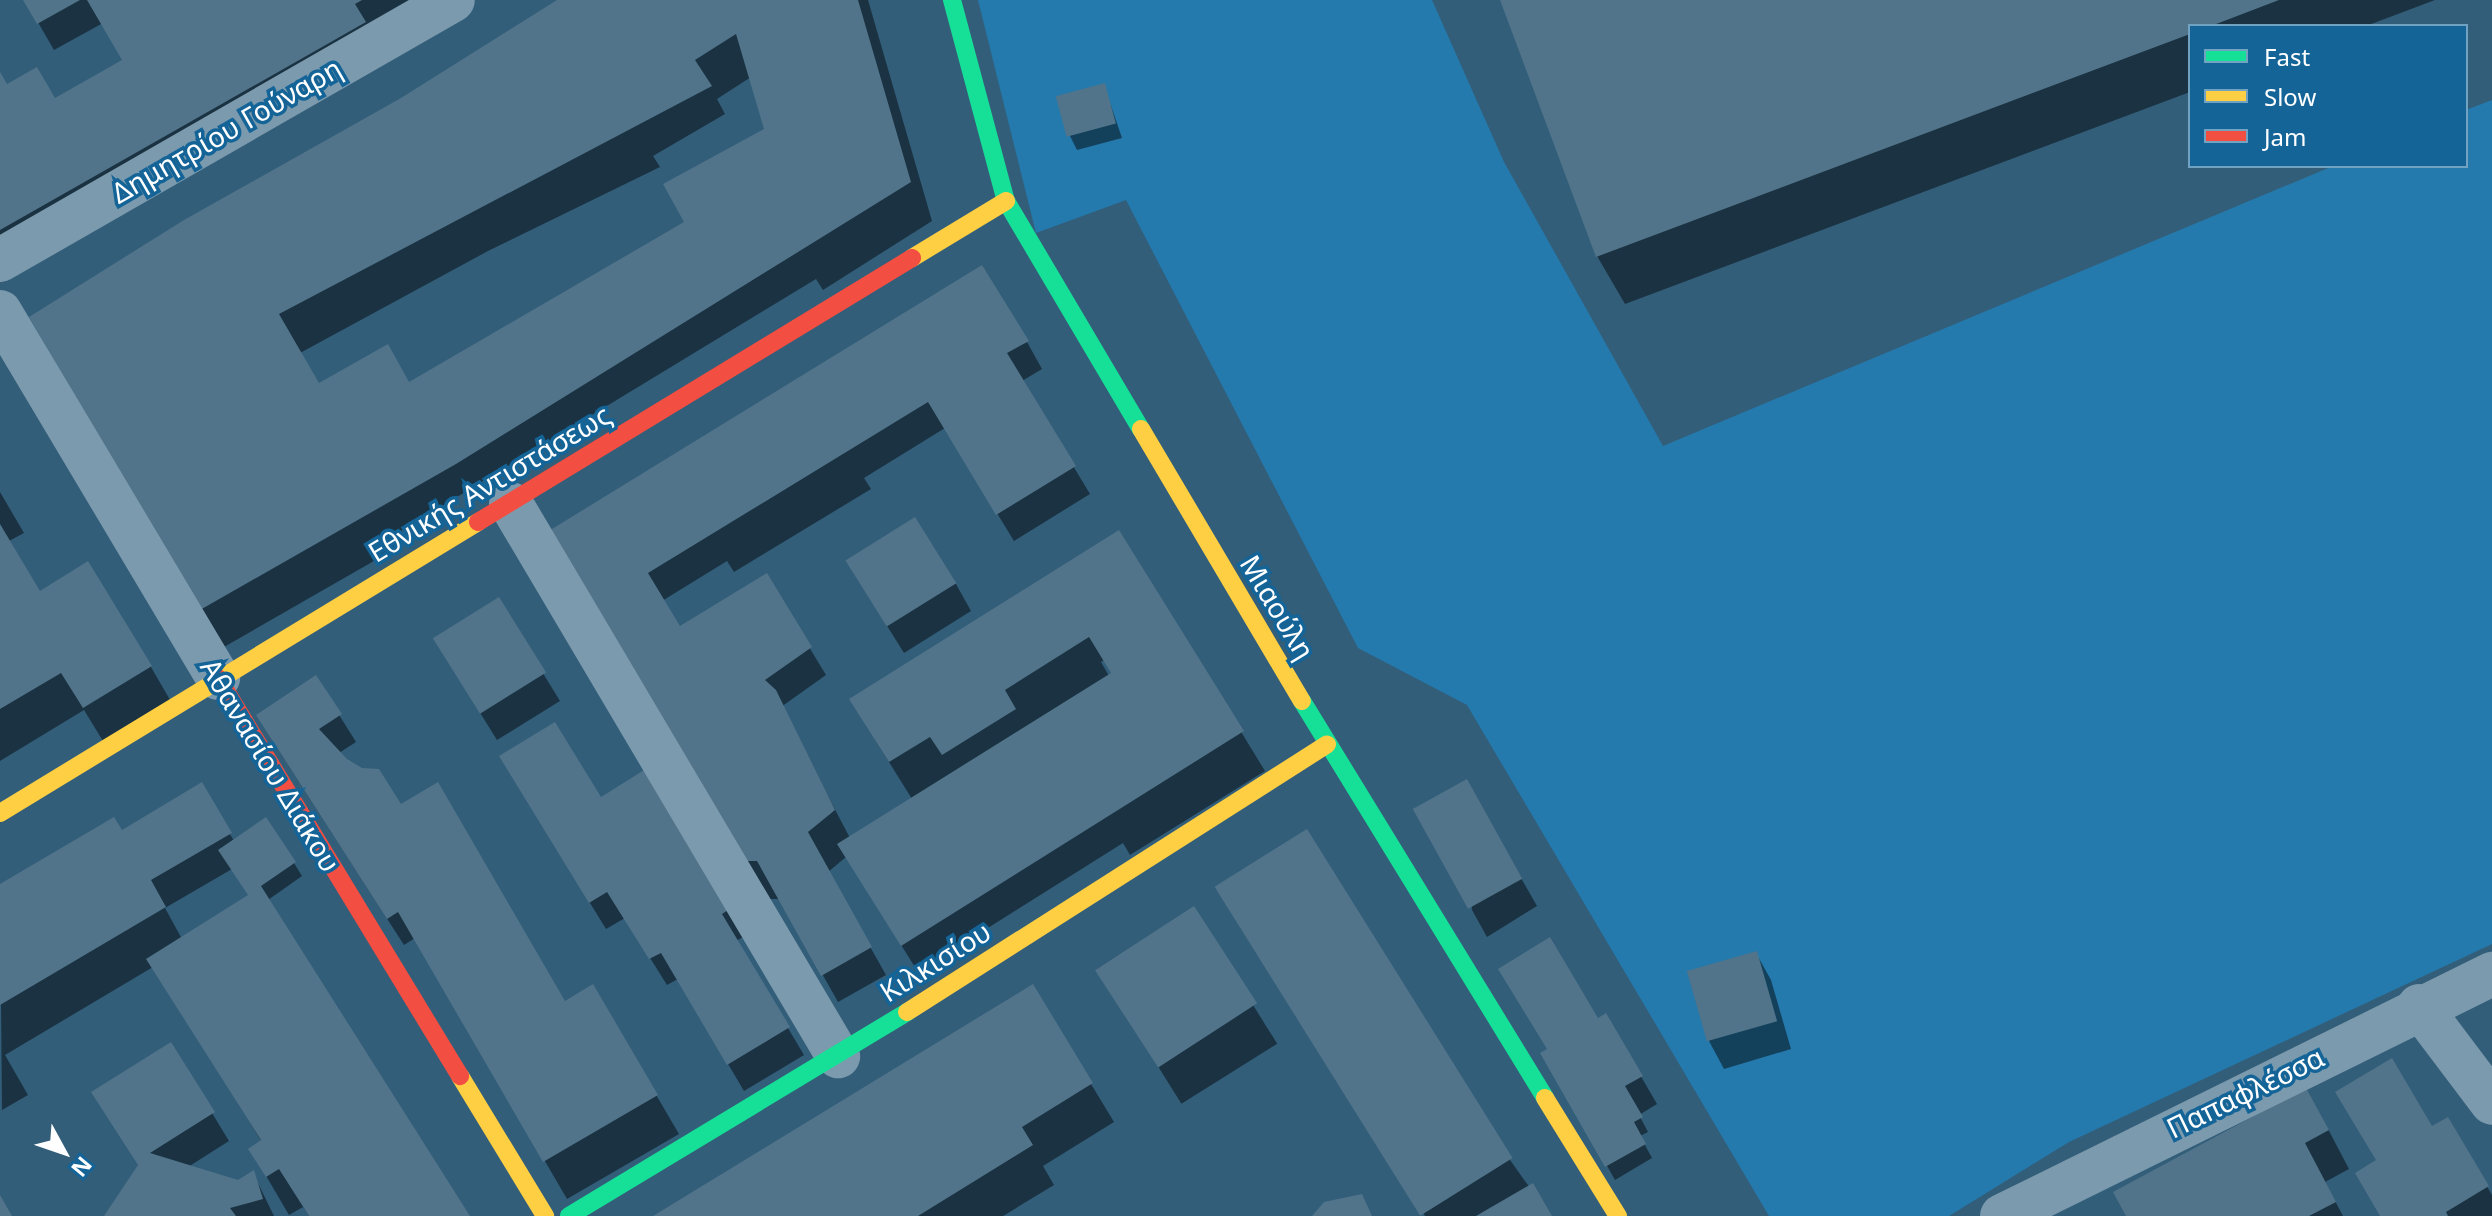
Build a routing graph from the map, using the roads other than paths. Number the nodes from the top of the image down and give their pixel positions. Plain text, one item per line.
1 (453, 0) edge
2 (952, 0) edge
3 (1006, 201) junction
4 (0, 260) edge
5 (0, 312) edge
6 (511, 504) junction
7 (218, 678) junction
8 (1327, 744) junction
9 (0, 813) edge
10 (2492, 974) edge
11 (2419, 1006) junction
12 (838, 1056) junction
13 (2492, 1103) edge
14 (545, 1216) edge
15 (569, 1216) edge
16 (1618, 1216) edge
17 (2002, 1216) edge

1 - 4 street, Δημητρίου Γούναρη
2 - 3 street, Μιαούλη
3 - 6 street, Εθνικής Αντιστάσεως
3 - 8 street, Μιαούλη
5 - 7 street, Αθανασίου Διάκου
6 - 7 street, Εθνικής Αντιστάσεως
6 - 12 street
7 - 9 street, Εθνικής Αντιστάσεως
7 - 14 street, Αθανασίου Διάκου
8 - 12 street, Κιλκισίου
8 - 16 street, Μιαούλη
10 - 11 street, Παπαφλέσσα
11 - 13 street
11 - 17 street, Παπαφλέσσα
12 - 15 street, Κιλκισίου

